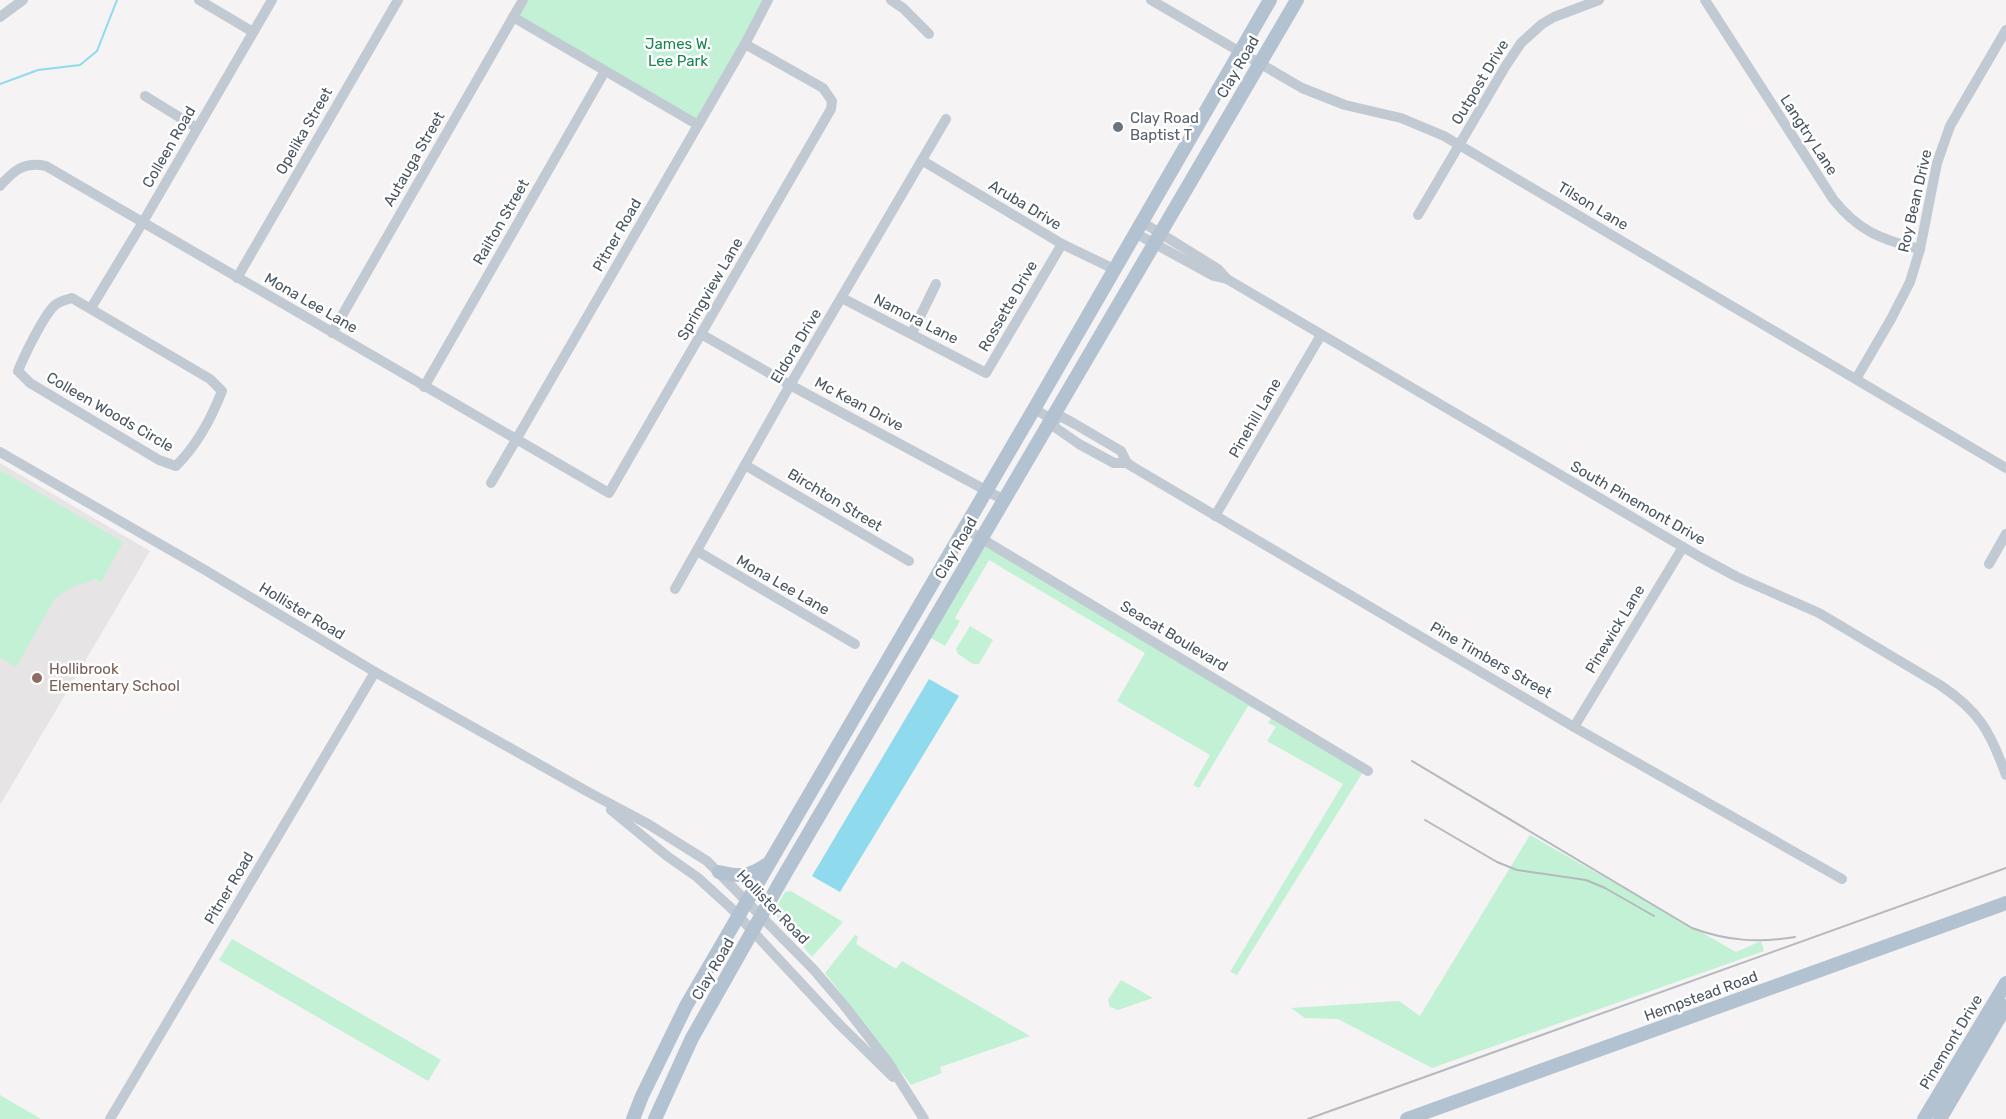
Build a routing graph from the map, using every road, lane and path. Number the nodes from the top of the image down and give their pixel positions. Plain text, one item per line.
1 (23, 0) edge
2 (199, 0) edge
3 (272, 0) edge
4 (398, 0) edge
5 (523, 0) edge
6 (768, 0) edge
7 (891, 0) edge
8 (1150, 0) edge
9 (1270, 0) edge
10 (1297, 0) edge
11 (1599, 0) edge
12 (1705, 0) edge
13 (0, 17) edge
14 (513, 17) junction
15 (2006, 30) edge
16 (253, 32) junction
17 (929, 34) dead end
18 (745, 44) junction
19 (1239, 51) junction
20 (1260, 64) junction
21 (605, 71) junction
22 (145, 96) dead end
23 (946, 119) dead end
24 (698, 125) junction
25 (197, 128) junction
26 (1459, 145) junction
27 (923, 161) junction
28 (0, 186) edge
29 (1418, 215) dead end
30 (143, 222) junction
31 (1138, 227) junction
32 (1157, 238) junction
33 (1062, 244) junction
34 (1920, 249) junction
35 (1114, 269) junction
36 (237, 278) junction
37 (936, 284) dead end
38 (842, 298) junction
39 (91, 308) junction
40 (332, 333) junction
41 (912, 333) junction
42 (701, 334) junction
43 (1321, 335) junction
44 (975, 367) joint
45 (1856, 379) junction
46 (790, 385) junction
47 (424, 387) junction
48 (1034, 409) junction
49 (1052, 419) junction
50 (517, 440) junction
51 (0, 452) edge
52 (746, 465) junction
53 (2006, 468) edge
54 (491, 483) dead end
55 (987, 490) junction
56 (609, 493) joint
57 (1004, 500) junction
58 (1215, 516) junction
59 (964, 528) junction
60 (2006, 534) edge
61 (981, 538) junction
62 (1683, 547) junction
63 (697, 552) junction
64 (909, 561) dead end
65 (1989, 564) dead end
66 (675, 589) dead end
67 (902, 635) junction
68 (855, 644) dead end
69 (919, 645) junction
70 (375, 672) junction
71 (1574, 727) junction
72 (1368, 771) dead end
73 (2006, 775) edge
74 (816, 784) junction
75 (590, 793) junction
76 (833, 793) junction
77 (678, 842) junction
78 (668, 856) junction
79 (770, 862) junction
80 (718, 872) junction
81 (1842, 879) dead end
82 (747, 902) junction
83 (2005, 905) edge
84 (739, 916) junction
85 (762, 916) junction
86 (753, 932) junction
87 (2006, 983) edge
88 (843, 1004) junction
89 (2006, 1006) edge
90 (831, 1016) junction
91 (1996, 1021) edge
92 (900, 1082) junction
93 (642, 1096) junction
94 (661, 1102) junction
95 (110, 1119) edge
96 (633, 1119) edge
97 (655, 1119) edge
98 (924, 1119) edge
99 (1407, 1119) edge
100 (1924, 1119) edge
101 (1940, 1119) edge

1 - 13 street
2 - 16 street
3 - 16 street, Colleen Road
4 - 36 street, Opelika Street
5 - 14 street, Autauga Street
6 - 18 street, Pitner Road
7 - 17 street
8 - 19 street, Tilson Lane
9 - 19 main road, Clay Road
10 - 20 main road, Clay Road
11 - 26 street, Outpost Drive
12 - 34 street, Langtry Lane
14 - 21 street
14 - 40 street, Autauga Street
15 - 34 street, Roy Bean Drive
16 - 25 street, Colleen Road
18 - 24 street, Pitner Road
18 - 42 street, Springview Lane
19 - 20 street, Tilson Lane
19 - 31 main road, Clay Road
20 - 26 street, Tilson Lane
20 - 32 main road, Clay Road
21 - 24 street
21 - 47 street, Railton Street
22 - 25 street
23 - 27 street, Eldora Drive
24 - 50 street, Pitner Road
25 - 30 street, Colleen Road
26 - 29 street, Outpost Drive
26 - 45 street, Tilson Lane
27 - 33 street, Aruba Drive
27 - 38 street, Eldora Drive
28 - 30 street, Mona Lee Lane
30 - 36 street, Mona Lee Lane
30 - 39 street, Colleen Road
31 - 32 street, South Pinemont Drive
31 - 35 main road, Clay Road
32 - 43 street, South Pinemont Drive
32 - 49 main road, Clay Road
33 - 35 street, Aruba Drive
33 - 44 street, Rossette Drive
34 - 45 street, Roy Bean Drive
35 - 48 main road, Clay Road
36 - 40 street, Mona Lee Lane
37 - 41 street
38 - 41 street, Namora Lane
38 - 46 street, Eldora Drive
39 - 39 street, Colleen Woods Circle
40 - 47 street, Mona Lee Lane
41 - 44 street, Namora Lane
42 - 46 street, Mc Kean Drive
42 - 56 street, Springview Lane
43 - 58 street, Pinehill Lane
43 - 62 street, South Pinemont Drive
45 - 53 street, Tilson Lane
46 - 52 street, Eldora Drive
46 - 55 street, Mc Kean Drive
47 - 50 street, Mona Lee Lane
48 - 49 street, Pine Timbers Street
48 - 55 main road, Clay Road
49 - 57 main road, Clay Road
49 - 58 street, Pine Timbers Street
50 - 54 street, Pitner Road
50 - 56 street, Mona Lee Lane
51 - 70 street, Hollister Road
52 - 63 street, Eldora Drive
52 - 64 street, Birchton Street
55 - 57 street, Mc Kean Drive
55 - 59 main road, Clay Road
57 - 61 main road, Clay Road
58 - 71 street, Pine Timbers Street
59 - 61 street, Seacat Boulevard
59 - 67 main road, Clay Road
60 - 65 street
61 - 69 main road, Clay Road
61 - 72 street, Seacat Boulevard
62 - 71 street, Pinewick Lane
62 - 73 street, South Pinemont Drive
63 - 66 street, Eldora Drive
63 - 68 street, Mona Lee Lane
67 - 69 main road
67 - 74 main road, Clay Road
69 - 76 main road, Clay Road
70 - 75 street, Hollister Road
70 - 95 street, Pitner Road
71 - 81 street, Pine Timbers Street
74 - 76 main road
74 - 79 main road, Clay Road
75 - 77 street, Hollister Road
75 - 78 street, Hollister Road
76 - 85 main road, Clay Road
77 - 78 street
77 - 80 street, Hollister Road
78 - 84 street, Hollister Road
79 - 80 main road
79 - 82 main road, Clay Road
80 - 82 street, Hollister Road
82 - 84 main road, Clay Road
82 - 85 street, Hollister Road
83 - 99 main road, Hempstead Road
84 - 86 street, Hollister Road
84 - 93 main road, Clay Road
85 - 86 main road, Clay Road
85 - 88 street, Hollister Road
86 - 90 street, Hollister Road
86 - 94 main road, Clay Road
87 - 91 main road, Pinemont Drive
88 - 90 street
88 - 92 street, Hollister Road
89 - 91 main road, Pinemont Drive
90 - 92 street, Hollister Road
91 - 100 main road, Pinemont Drive
91 - 101 main road, Pinemont Drive
92 - 98 street, Hollister Road
93 - 94 main road
93 - 96 main road, Clay Road
94 - 97 main road, Clay Road

